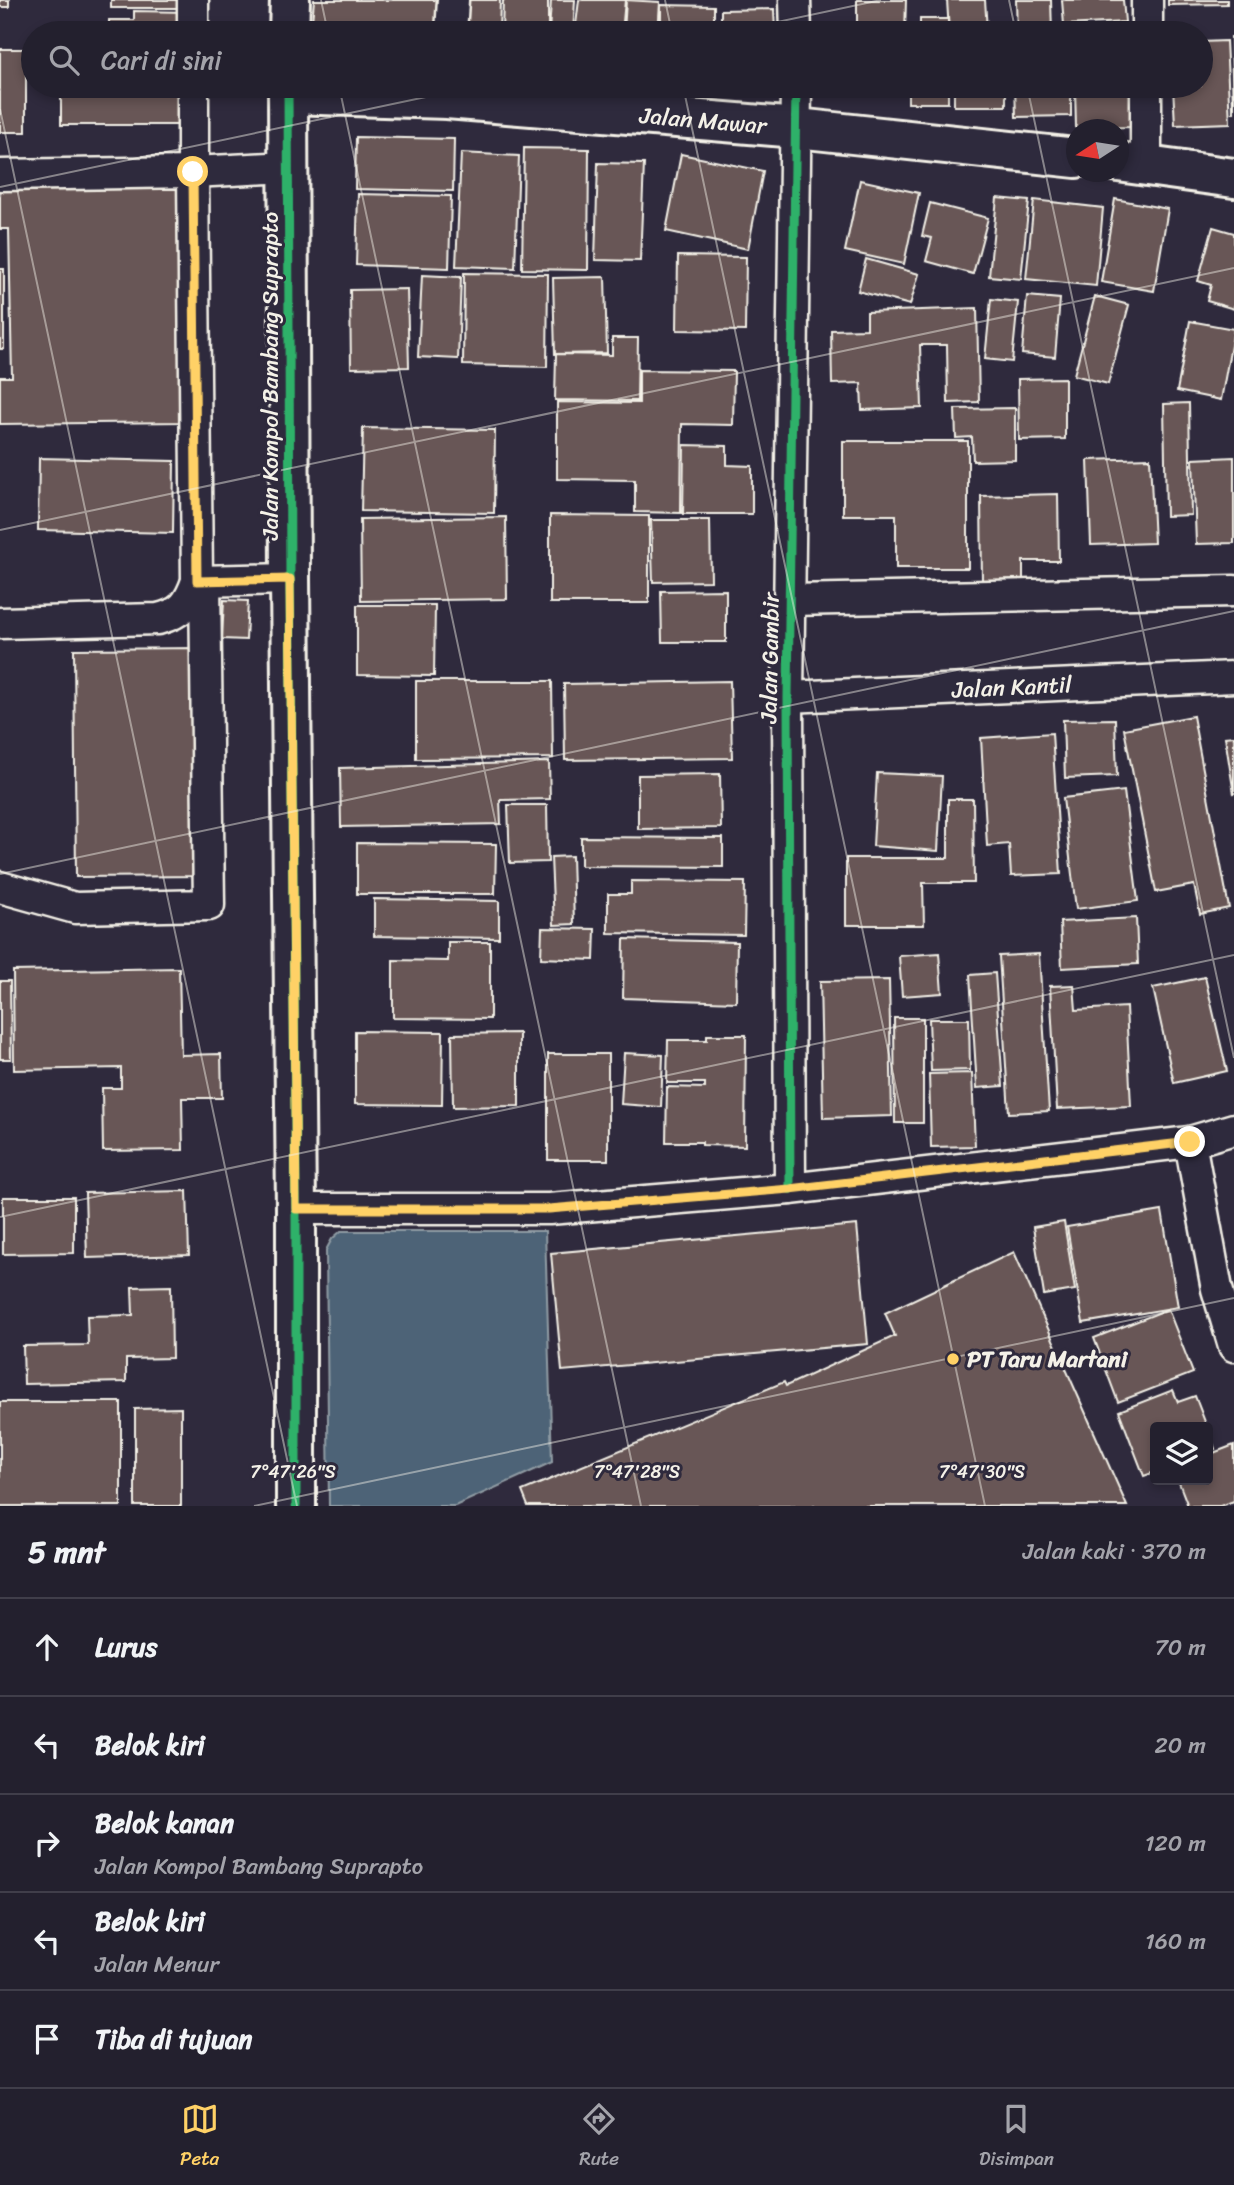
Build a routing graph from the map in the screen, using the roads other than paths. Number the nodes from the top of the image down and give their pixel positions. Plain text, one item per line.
1 (193, 0) edge
2 (290, 0) edge
3 (453, 0) edge
4 (795, 0) edge
5 (1147, 0) edge
6 (193, 21) edge
7 (289, 21) edge
8 (452, 21) edge
9 (796, 21) edge
10 (1147, 21) edge
11 (193, 98) edge
12 (288, 98) edge
13 (506, 98) edge
14 (796, 98) edge
15 (1144, 98) edge
16 (797, 128) junction
17 (1066, 157) edge
18 (1132, 164) edge
19 (288, 167) junction
20 (193, 172) junction
21 (0, 175) edge
22 (1234, 178) edge
23 (290, 579) junction
24 (201, 581) junction
25 (1234, 591) edge
26 (790, 600) junction
27 (0, 623) edge
28 (1234, 677) edge
29 (788, 697) junction
30 (0, 887) edge
31 (1234, 1129) edge
32 (1190, 1142) junction
33 (790, 1189) junction
34 (296, 1209) junction
35 (1234, 1346) edge
36 (296, 1506) edge

1 - 6 street
2 - 7 street
3 - 8 street
4 - 9 street
5 - 10 street
11 - 20 street
12 - 19 street, Jalan Kompol Bambang Suprapto
13 - 16 street, Jalan Mawar
14 - 16 street, Jalan Gambir
15 - 18 street
16 - 17 street, Jalan Mawar
16 - 26 street, Jalan Gambir
18 - 22 street
19 - 20 street
19 - 23 street, Jalan Kompol Bambang Suprapto
20 - 21 street
20 - 24 street
23 - 24 street
23 - 34 street, Jalan Kompol Bambang Suprapto
24 - 27 street
24 - 30 street
25 - 26 street
26 - 29 street, Jalan Gambir
28 - 29 street, Jalan Kantil
29 - 33 street, Jalan Gambir
31 - 32 street
32 - 33 street
32 - 35 street
33 - 34 street
34 - 36 street, Jalan Kompol Bambang Suprapto

